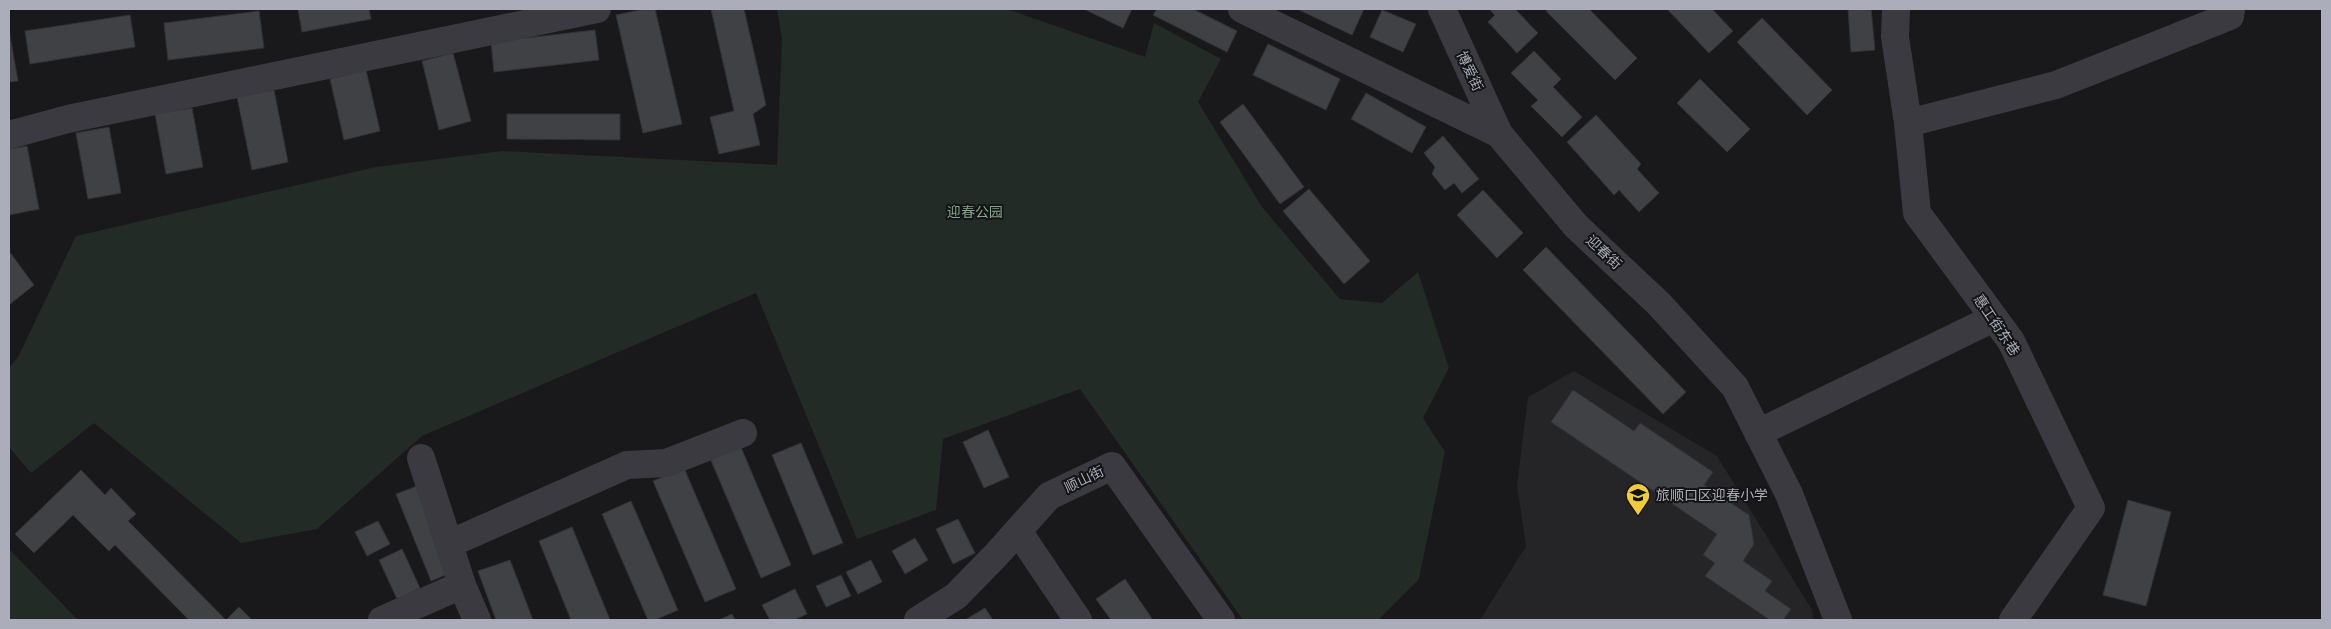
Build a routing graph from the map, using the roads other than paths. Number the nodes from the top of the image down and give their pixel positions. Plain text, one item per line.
1 (597, 9) edge
2 (1242, 9) edge
3 (1442, 9) edge
4 (1896, 9) edge
5 (2232, 9) edge
6 (1908, 122) junction
7 (1499, 134) junction
8 (9, 135) edge
9 (1994, 318) junction
10 (1758, 432) junction
11 (743, 433) dead end
12 (421, 458) dead end
13 (1018, 531) junction
14 (449, 544) junction
15 (462, 585) junction
16 (382, 620) edge
17 (477, 620) edge
18 (918, 620) edge
19 (1078, 620) edge
20 (1221, 620) edge
21 (1838, 620) edge
22 (2013, 620) edge

1 - 8 street
2 - 7 street, 迎春街
3 - 7 street, 博爱街
4 - 6 street, 惠工街东巷
5 - 6 street
6 - 9 street, 惠工街东巷
7 - 10 street, 迎春街
9 - 10 street
9 - 22 street, 惠工街东巷
10 - 21 street, 迎春街
11 - 14 street
12 - 14 street
13 - 18 street, 顺山街
13 - 19 street
13 - 20 street, 顺山街
14 - 15 street
15 - 16 street
15 - 17 street

